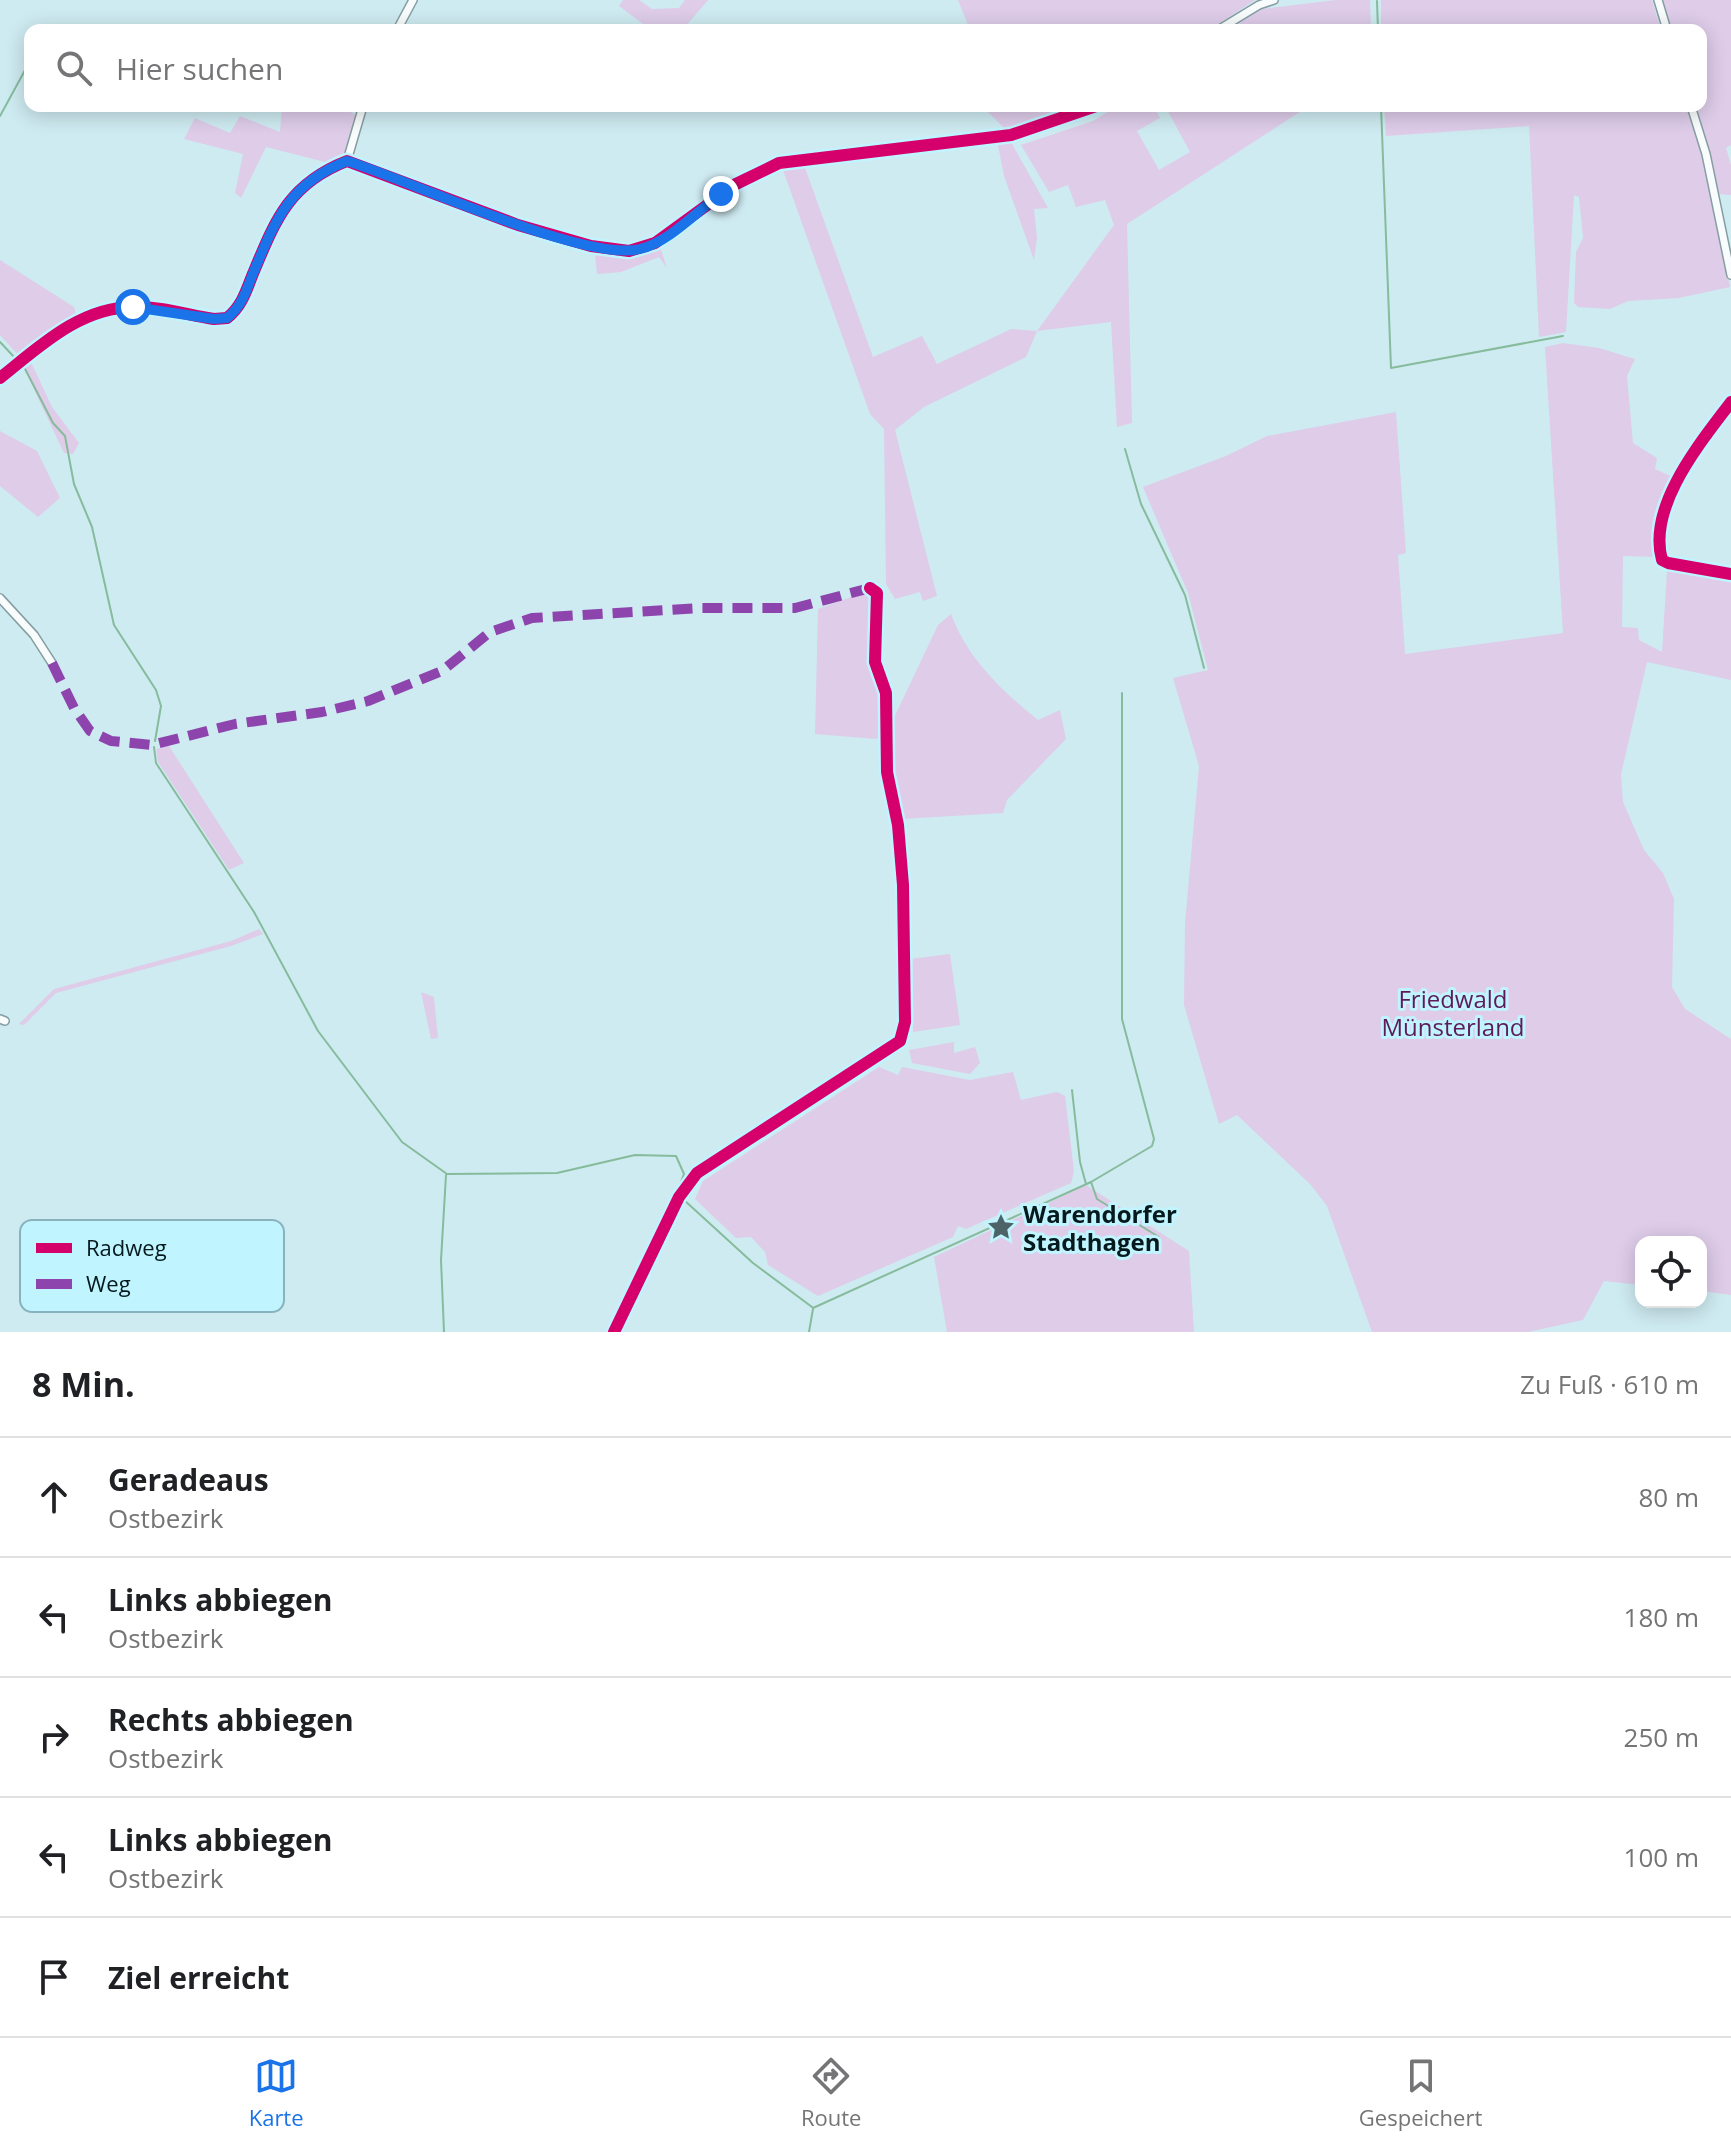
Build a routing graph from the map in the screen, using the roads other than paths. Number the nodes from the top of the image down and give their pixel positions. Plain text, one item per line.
1 (413, 0) edge
2 (1274, 0) edge
3 (1658, 0) edge
4 (400, 24) edge
5 (1228, 24) edge
6 (1665, 24) edge
7 (361, 112) edge
8 (1078, 112) edge
9 (1693, 112) edge
10 (347, 161) junction
11 (1731, 275) edge
12 (0, 378) edge
13 (1731, 402) edge
14 (1731, 574) edge
15 (870, 588) dead end
16 (0, 598) edge
17 (52, 663) dead end
18 (614, 1332) edge

1 - 4 street
2 - 5 street
3 - 6 street
7 - 10 street
8 - 10 street
9 - 11 street
10 - 12 street
13 - 14 street
15 - 18 street
16 - 17 street

